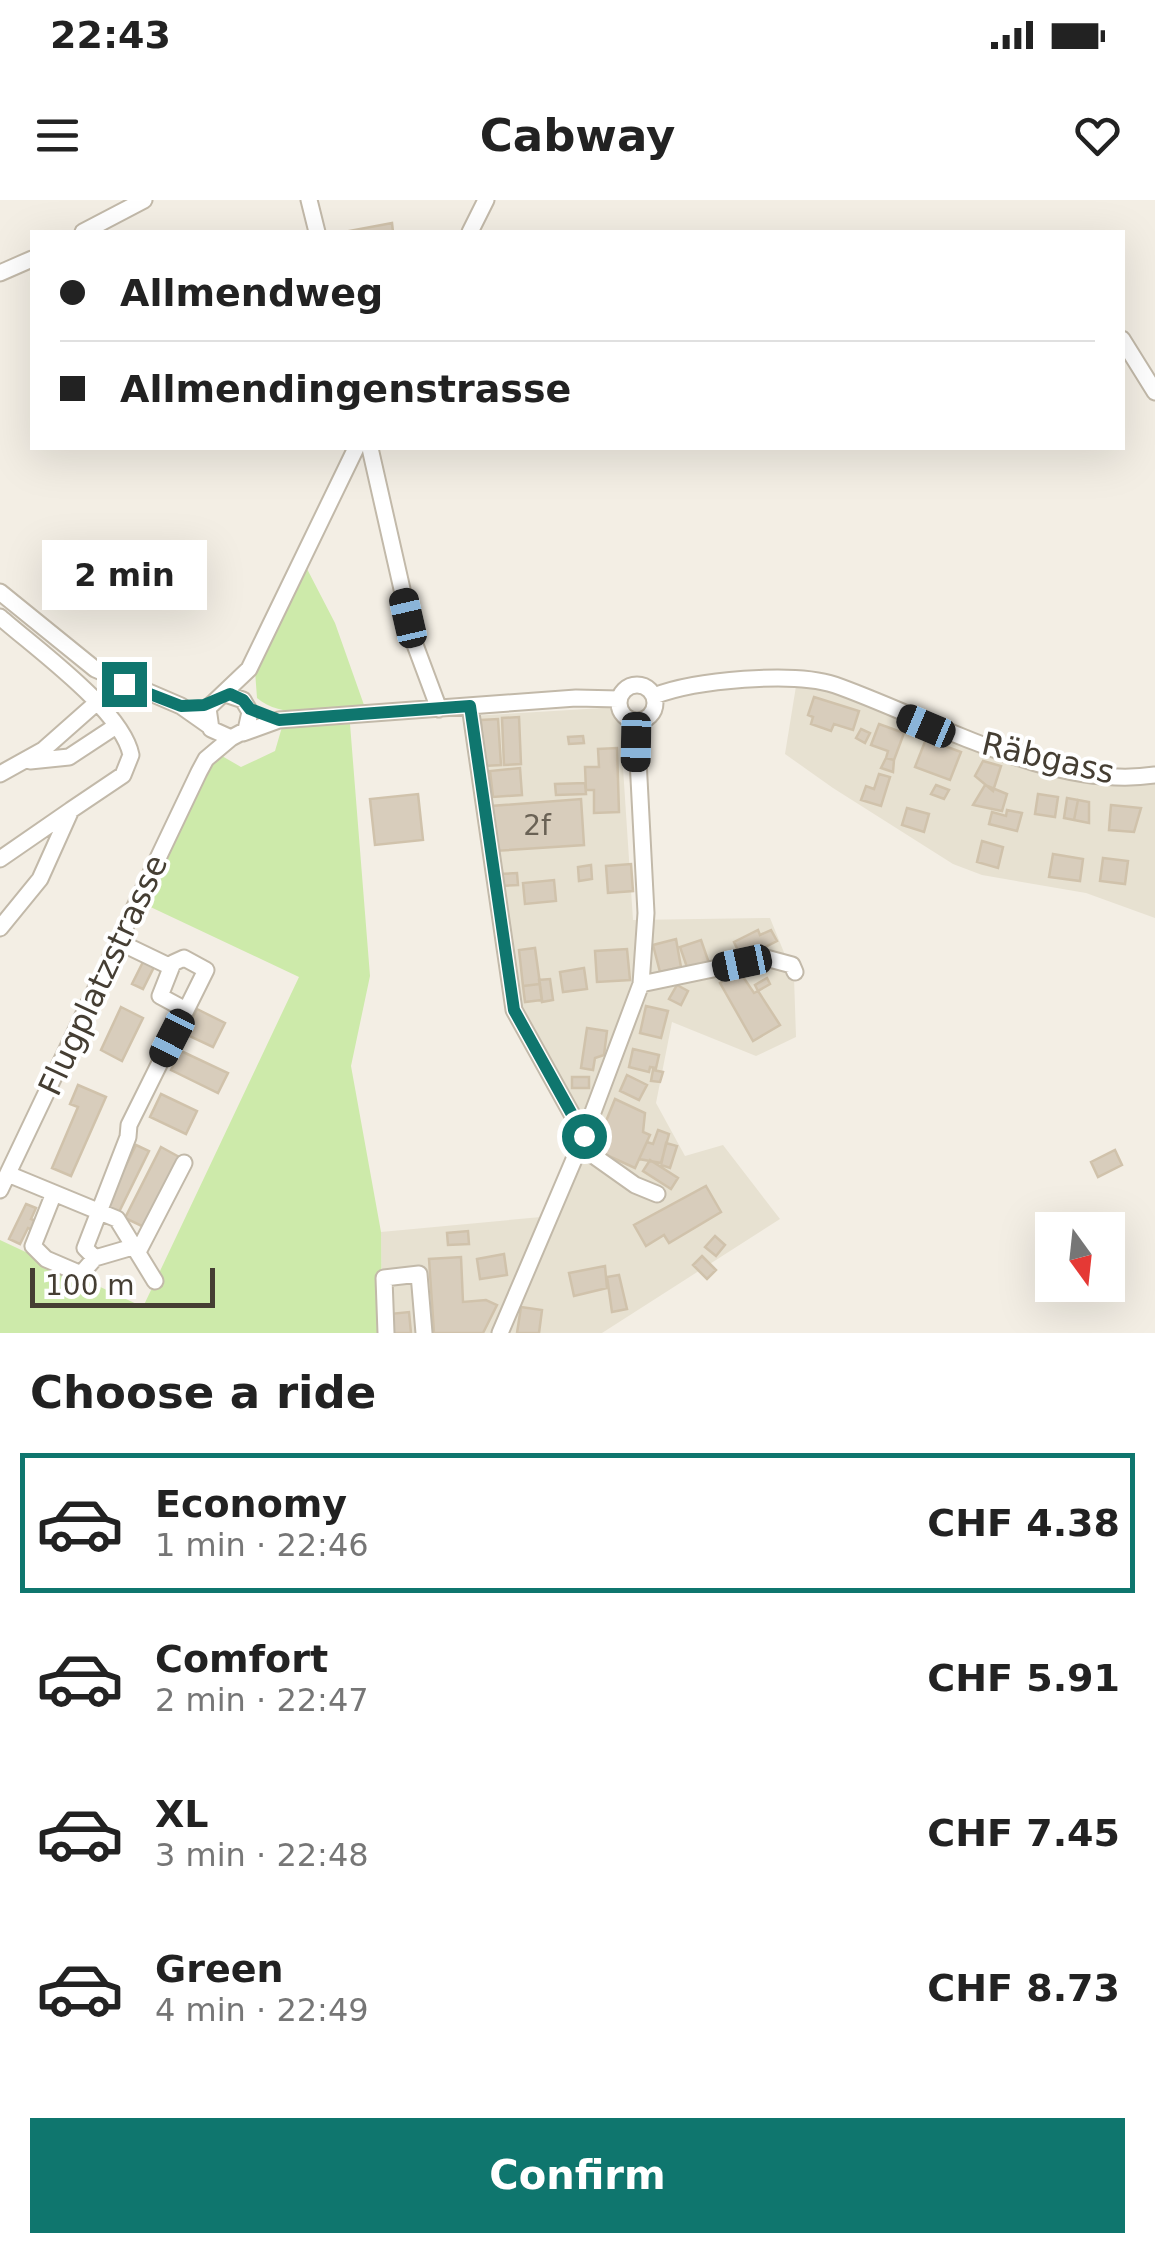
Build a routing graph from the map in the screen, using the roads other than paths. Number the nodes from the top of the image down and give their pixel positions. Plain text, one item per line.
1 (144, 200) edge
2 (309, 200) edge
3 (486, 200) edge
4 (87, 230) edge
5 (316, 230) edge
6 (471, 230) edge
7 (30, 259) edge
8 (0, 273) edge
9 (1125, 344) edge
10 (1155, 392) edge
11 (355, 450) edge
12 (370, 450) edge
13 (0, 592) edge
14 (0, 617) edge
15 (249, 668) junction
16 (654, 696) junction
17 (218, 698) junction
18 (619, 698) junction
19 (96, 704) junction
20 (181, 706) junction
21 (248, 706) junction
22 (470, 706) junction
23 (439, 709) junction
24 (279, 720) junction
25 (636, 721) junction
26 (116, 726) junction
27 (209, 726) junction
28 (237, 735) junction
29 (206, 760) junction
30 (26, 761) junction
31 (1155, 775) edge
32 (0, 776) edge
33 (71, 810) junction
34 (0, 859) edge
35 (5, 911) edge
36 (0, 928) edge
37 (118, 942) junction
38 (171, 967) junction
39 (795, 972) dead end
40 (641, 984) junction
41 (186, 1010) junction
42 (582, 1141) junction
43 (184, 1163) dead end
44 (8, 1174) junction
45 (0, 1190) edge
46 (54, 1193) junction
47 (658, 1194) dead end
48 (99, 1210) junction
49 (138, 1248) junction
50 (94, 1258) junction
51 (155, 1281) dead end
52 (386, 1333) edge
53 (424, 1333) edge
54 (500, 1333) edge

1 - 4 street
2 - 5 street
3 - 6 street
7 - 8 street
9 - 10 street
11 - 15 street
12 - 23 street
13 - 20 street
14 - 19 street
15 - 17 street
15 - 21 street
16 - 18 street
16 - 25 street
16 - 31 street, Räbgass
17 - 20 street
17 - 21 street
17 - 27 street, Flugplatzstrasse
18 - 22 street
18 - 25 street
19 - 26 street
19 - 30 street
20 - 27 street
21 - 24 street
21 - 28 street
22 - 23 street
22 - 42 street
23 - 24 street
24 - 28 street
25 - 40 street
26 - 30 street
26 - 33 street
27 - 28 street
27 - 29 street, Flugplatzstrasse
28 - 29 street, Flugplatzstrasse
29 - 37 street, Flugplatzstrasse
30 - 32 street
33 - 34 street
33 - 35 street
35 - 36 street
37 - 38 street
37 - 44 street, Flugplatzstrasse
38 - 41 street
38 - 41 street
39 - 40 street
40 - 42 street
41 - 48 street
42 - 47 street
42 - 54 street
43 - 49 street
44 - 45 street, Flugplatzstrasse
44 - 46 street
46 - 48 street
46 - 50 street
48 - 49 street
48 - 50 street
49 - 50 street
49 - 51 street
52 - 53 street

